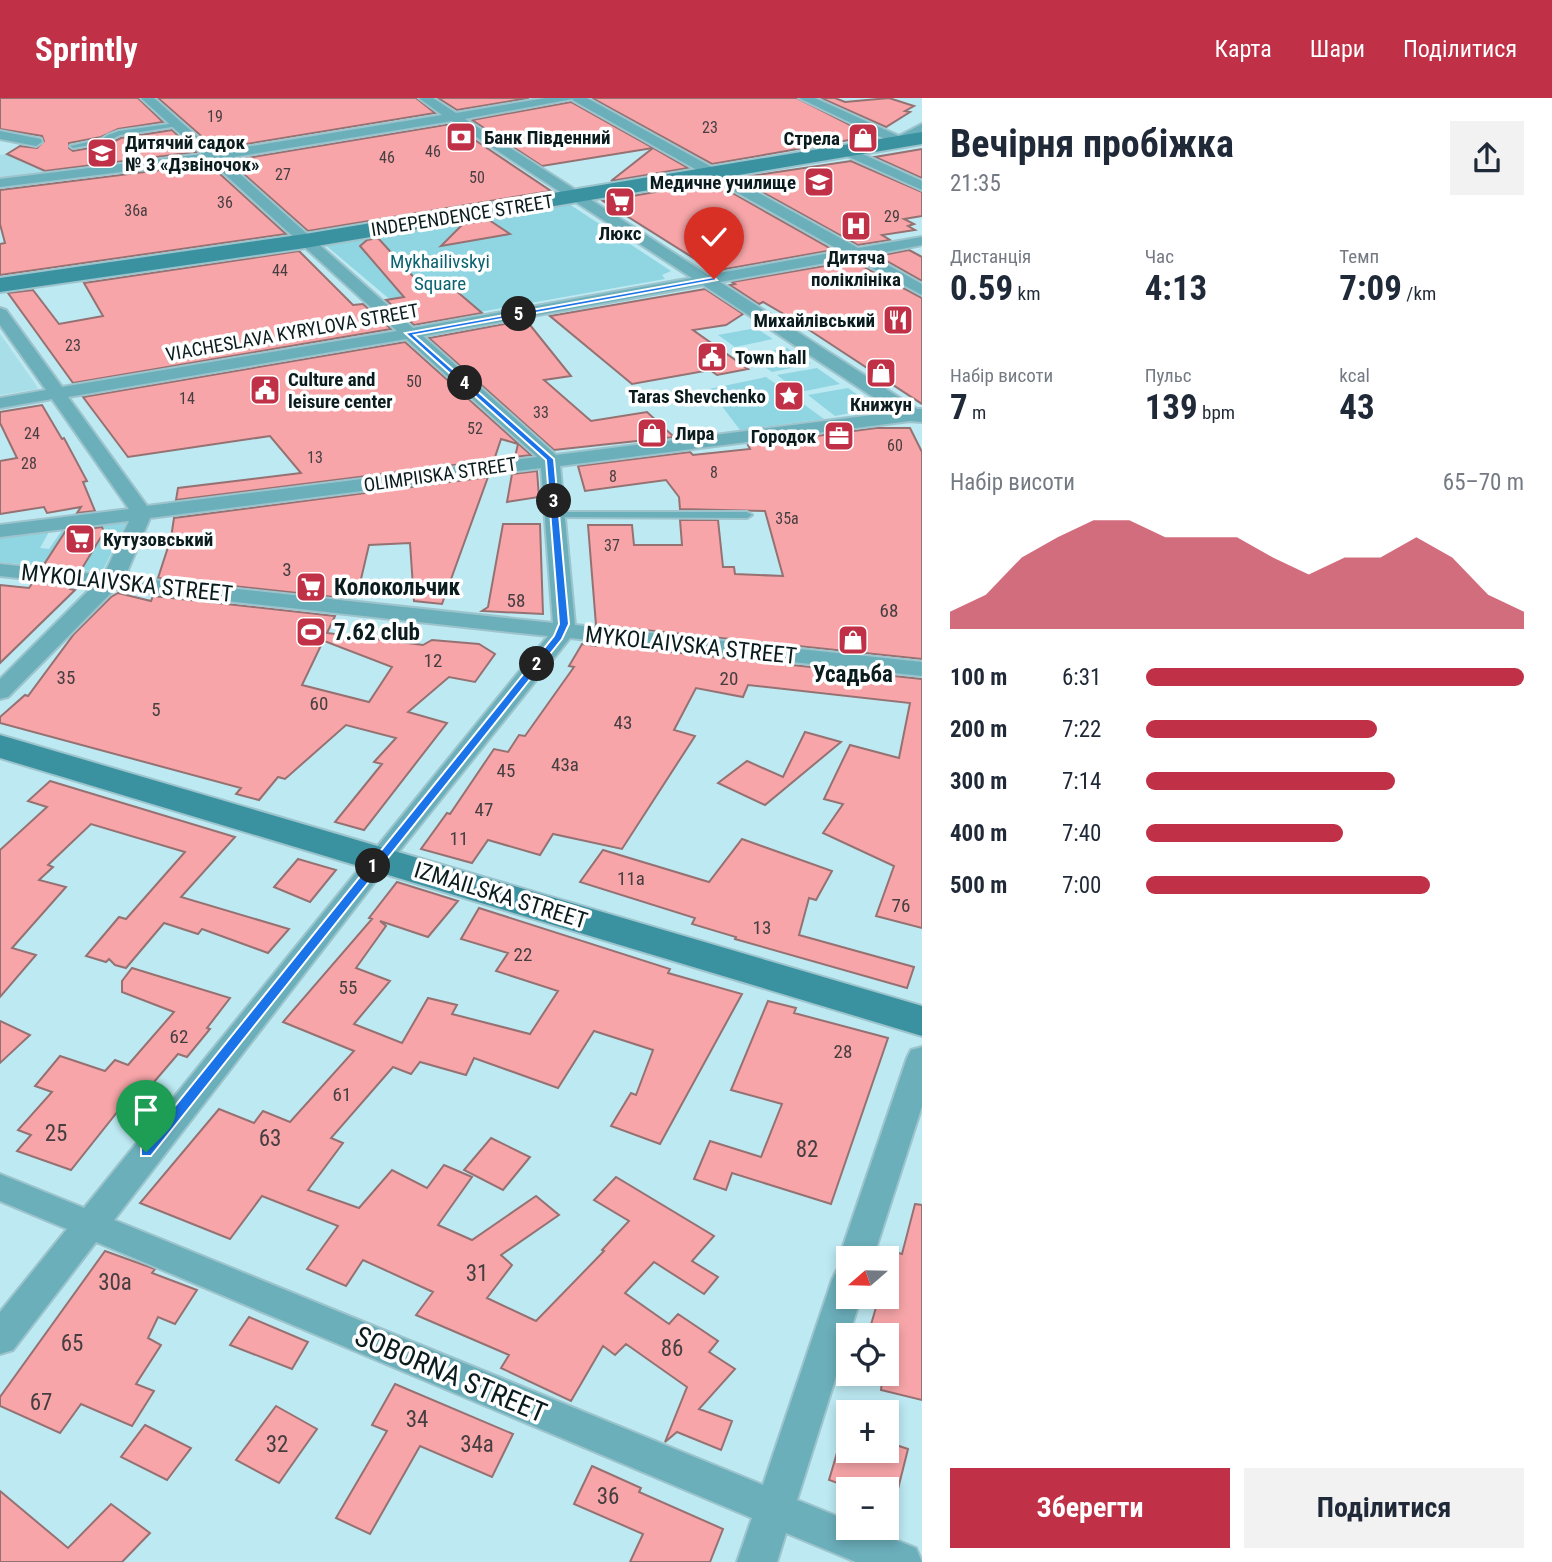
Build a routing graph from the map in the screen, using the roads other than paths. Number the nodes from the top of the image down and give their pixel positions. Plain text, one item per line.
1 (147, 98) edge
2 (425, 98) edge
3 (567, 98) edge
4 (578, 98) edge
5 (805, 98) edge
6 (452, 116) junction
7 (176, 125) junction
8 (922, 128) edge
9 (0, 135) edge
10 (922, 138) edge
11 (900, 141) junction
12 (36, 142) dead end
13 (73, 146) dead end
14 (845, 150) junction
15 (210, 157) junction
16 (712, 173) junction
17 (0, 183) edge
18 (922, 186) edge
19 (577, 197) junction
20 (305, 240) junction
21 (922, 241) edge
22 (857, 253) junction
23 (705, 281) junction
24 (0, 285) edge
25 (922, 290) edge
26 (0, 313) edge
27 (408, 333) junction
28 (55, 393) junction
29 (0, 403) edge
30 (919, 417) edge
31 (550, 459) junction
32 (142, 513) junction
33 (555, 515) junction
34 (747, 515) dead end
35 (0, 531) edge
36 (0, 570) edge
37 (109, 581) junction
38 (561, 631) junction
39 (922, 668) edge
40 (0, 692) edge
41 (0, 746) edge
42 (379, 859) junction
43 (922, 1021) edge
44 (922, 1058) edge
45 (0, 1187) edge
46 (89, 1223) junction
47 (860, 1246) edge
48 (839, 1309) edge
49 (0, 1339) edge
50 (774, 1508) junction
51 (757, 1562) edge
52 (902, 1562) edge

1 - 7 street
2 - 6 street
3 - 6 street
4 - 16 street
5 - 11 street
6 - 15 street
6 - 19 street
7 - 13 lane
7 - 15 street
8 - 11 street
9 - 12 street
10 - 11 street, INDEPENDENCE STREET
11 - 14 street, INDEPENDENCE STREET
14 - 16 street, INDEPENDENCE STREET
14 - 18 street
15 - 17 street
15 - 20 street
16 - 19 street, INDEPENDENCE STREET
16 - 22 street
19 - 20 street, INDEPENDENCE STREET
19 - 23 street
20 - 24 street, INDEPENDENCE STREET
20 - 27 street
21 - 22 street, VIACHESLAVA KYRYLOVA STREET
22 - 23 street, VIACHESLAVA KYRYLOVA STREET
22 - 25 street
23 - 27 street, VIACHESLAVA KYRYLOVA STREET
23 - 30 street
26 - 28 street
27 - 28 street, VIACHESLAVA KYRYLOVA STREET
27 - 31 street
28 - 29 street, VIACHESLAVA KYRYLOVA STREET
28 - 32 street
30 - 31 street, OLIMPIISKA STREET
31 - 32 street, OLIMPIISKA STREET
31 - 33 street
32 - 35 street, OLIMPIISKA STREET
32 - 37 street
33 - 34 lane
33 - 38 street
36 - 37 street, MYKOLAIVSKA STREET
37 - 38 street, MYKOLAIVSKA STREET
37 - 40 street
38 - 39 street, MYKOLAIVSKA STREET
38 - 42 street
41 - 42 street, IZMAILSKA STREET
42 - 43 street, IZMAILSKA STREET
42 - 46 street
44 - 47 street
45 - 46 street, SOBORNA STREET
46 - 49 street
46 - 50 street, SOBORNA STREET
48 - 50 street
50 - 51 street
50 - 52 street, SOBORNA STREET

